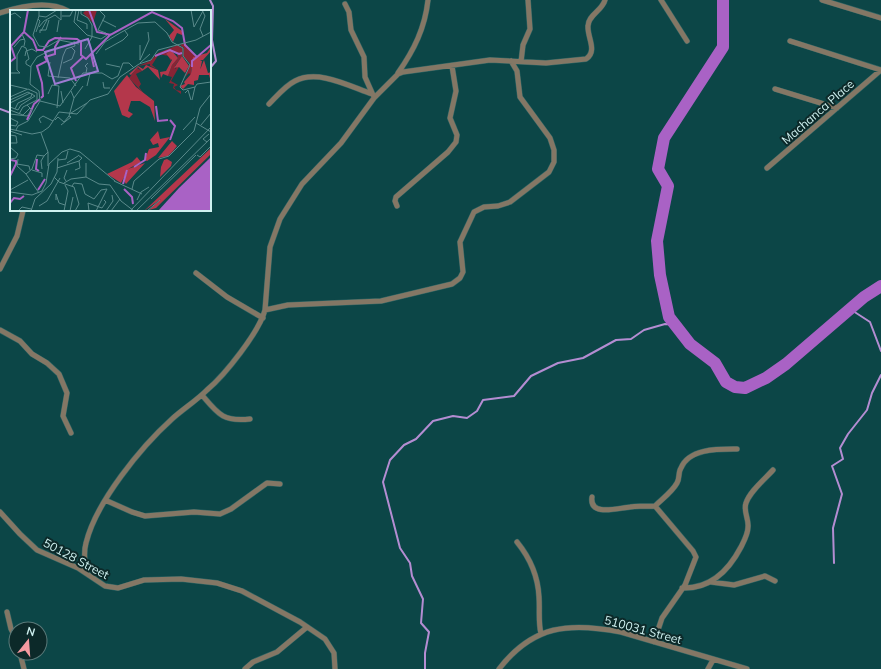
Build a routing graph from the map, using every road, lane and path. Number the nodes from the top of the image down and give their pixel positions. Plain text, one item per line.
1 (428, 0) edge
2 (528, 0) edge
3 (605, 0) edge
4 (660, 0) edge
5 (822, 0) edge
6 (345, 4) dead end
7 (10, 10) edge
8 (12, 10) edge
9 (66, 10) edge
10 (0, 13) edge
11 (881, 18) edge
12 (687, 41) dead end
13 (790, 41) dead end
14 (510, 61) junction
15 (521, 62) junction
16 (452, 66) junction
17 (881, 70) edge
18 (398, 74) junction
19 (775, 89) dead end
20 (373, 96) junction
21 (269, 104) dead end
22 (837, 108) junction
23 (767, 168) dead end
24 (397, 206) dead end
25 (23, 211) edge
26 (0, 269) edge
27 (196, 273) dead end
28 (265, 310) junction
29 (262, 318) junction
30 (0, 330) edge
31 (202, 395) junction
32 (250, 419) dead end
33 (71, 433) dead end
34 (737, 449) dead end
35 (773, 470) dead end
36 (280, 484) dead end
37 (592, 496) dead end
38 (106, 500) junction
39 (655, 506) junction
40 (0, 512) edge
41 (517, 542) dead end
42 (86, 573) junction
43 (711, 582) junction
44 (775, 582) dead end
45 (682, 588) junction
46 (7, 612) dead end
47 (9, 621) edge
48 (307, 627) junction
49 (541, 634) junction
50 (654, 642) junction
51 (713, 660) junction
52 (245, 669) edge
53 (335, 669) edge
54 (499, 669) edge
55 (708, 669) edge
56 (747, 669) edge

1 - 18 street
2 - 15 street
3 - 15 street
4 - 12 street
5 - 11 street
6 - 20 street
7 - 10 street
8 - 9 street
13 - 17 street
14 - 15 street
14 - 16 street
14 - 28 street
16 - 18 street
16 - 24 street
17 - 22 street, Machanca Place
18 - 20 street
19 - 22 street
20 - 21 street
20 - 28 street
22 - 23 street, Machanca Place
25 - 26 street
27 - 29 street
28 - 29 street
29 - 31 street
30 - 33 street
31 - 32 street
31 - 38 street
34 - 39 street
35 - 43 street
36 - 38 street
37 - 39 street
38 - 42 street
39 - 45 street
40 - 42 street, 50128 Street
41 - 49 street
42 - 48 street, 50128 Street
43 - 44 street
43 - 45 street
45 - 50 street
46 - 47 street
48 - 52 street
48 - 53 street, 50128 Street
49 - 50 street, 510031 Street
49 - 54 street, 510031 Street
50 - 51 street, 510031 Street
51 - 55 street
51 - 56 street, 510031 Street

